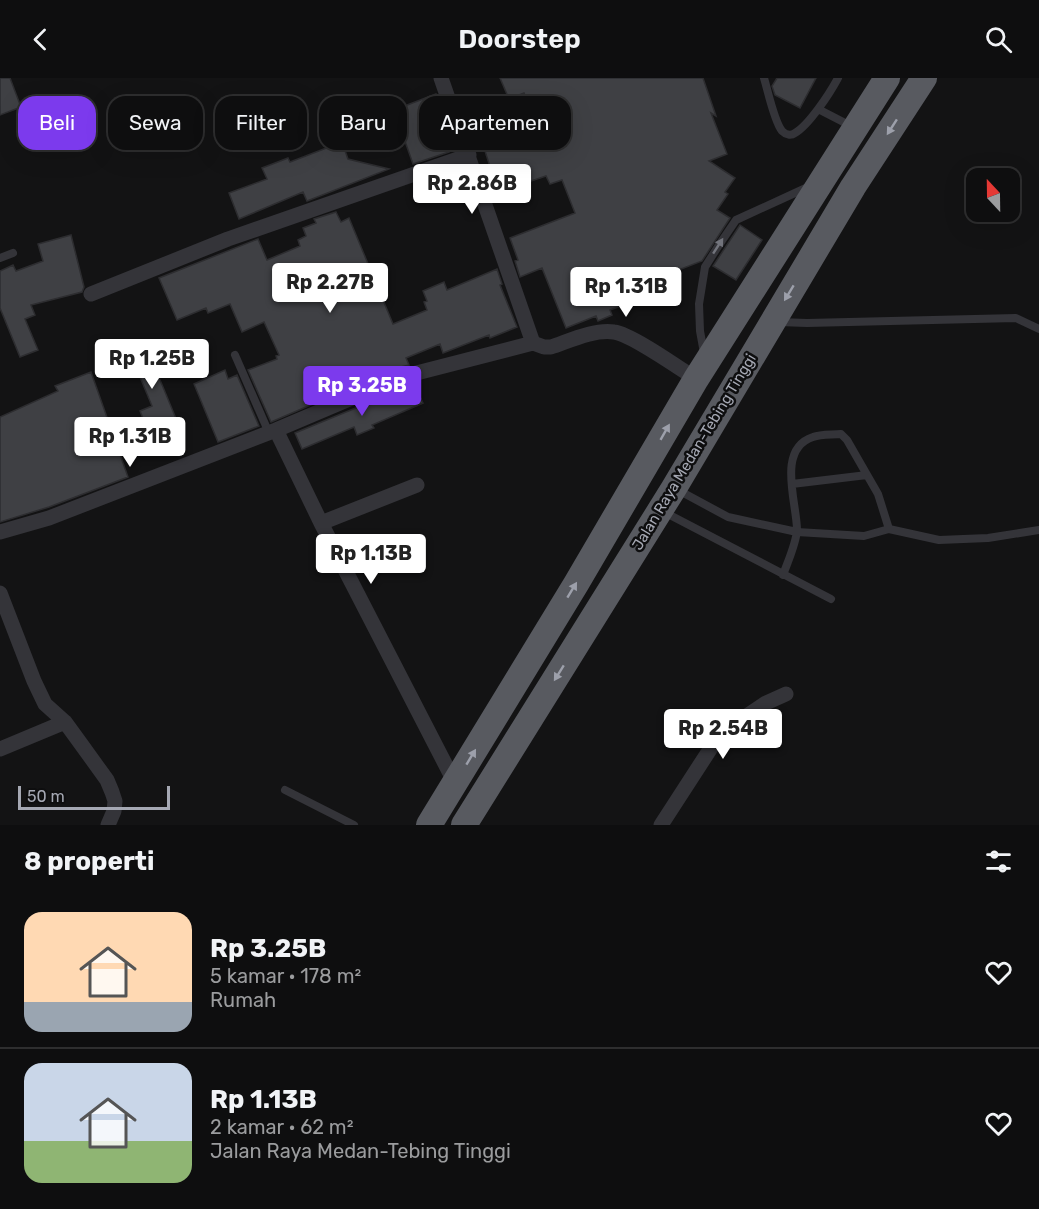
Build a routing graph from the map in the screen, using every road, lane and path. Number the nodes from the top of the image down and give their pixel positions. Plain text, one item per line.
1 (441, 78) edge
2 (764, 78) edge
3 (838, 78) edge
4 (887, 78) edge
5 (924, 78) edge
6 (818, 109) junction
7 (856, 128) junction
8 (469, 155) junction
9 (822, 183) junction
10 (13, 253) dead end
11 (0, 258) edge
12 (91, 294) dead end
13 (772, 321) junction
14 (1039, 329) edge
15 (533, 343) junction
16 (235, 355) dead end
17 (701, 371) junction
18 (273, 431) junction
19 (867, 475) junction
20 (636, 482) junction
21 (792, 484) junction
22 (417, 485) dead end
23 (667, 499) junction
24 (321, 523) junction
25 (889, 529) junction
26 (1039, 530) edge
27 (0, 532) edge
28 (797, 532) junction
29 (783, 575) junction
30 (0, 593) edge
31 (831, 599) dead end
32 (786, 694) dead end
33 (65, 722) junction
34 (0, 749) edge
35 (455, 783) junction
36 (285, 790) dead end
37 (108, 825) edge
38 (354, 825) edge
39 (429, 825) edge
40 (464, 825) edge
41 (661, 825) edge

1 - 8 street
2 - 6 lane
3 - 6 lane
4 - 7 highway
5 -> 13 highway, Jalan Raya Medan-Tebing Tinggi
6 - 7 lane
7 - 9 highway
8 - 12 street
8 - 15 street
9 - 17 highway
17 -> 9 lane
10 - 11 lane
13 - 14 lane
13 - 23 highway, Jalan Raya Medan-Tebing Tinggi
15 - 17 street
15 - 18 street
16 - 18 lane
20 -> 17 highway
18 - 24 street
18 - 27 street
19 - 21 lane
19 - 21 lane
19 - 25 lane
20 - 23 highway
35 -> 20 highway
21 - 28 lane
22 - 24 street
23 - 28 lane
23 - 29 lane
23 -> 40 highway, Jalan Raya Medan-Tebing Tinggi
24 - 35 street
25 - 26 lane
25 - 28 lane
28 - 29 lane
29 - 31 lane
30 - 33 street
32 - 41 street
33 - 34 street
33 - 37 street
35 - 39 highway
36 - 38 lane

